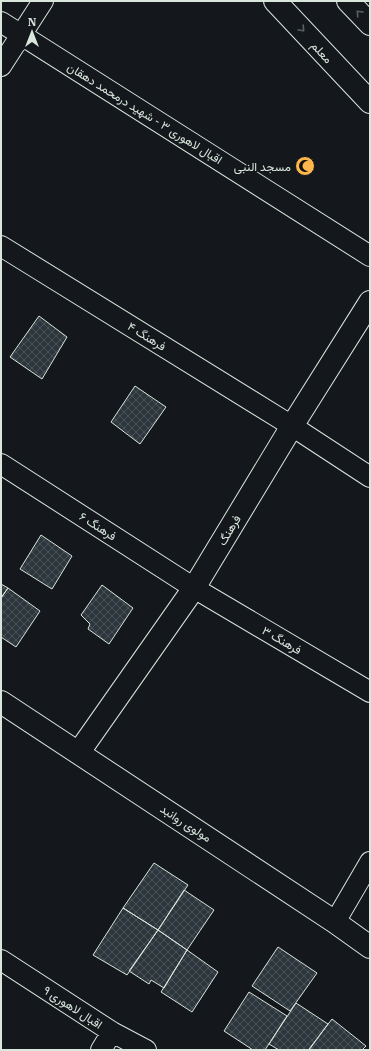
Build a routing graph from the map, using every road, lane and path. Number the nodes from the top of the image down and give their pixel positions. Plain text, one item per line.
1 (43, 1) edge
2 (275, 1) edge
3 (348, 1) edge
4 (1, 22) edge
5 (370, 24) edge
6 (21, 34) junction
7 (1, 66) edge
8 (370, 102) edge
9 (1, 246) edge
10 (370, 256) edge
11 (370, 302) edge
12 (292, 426) junction
13 (1, 464) edge
14 (370, 477) edge
15 (194, 588) junction
16 (370, 692) edge
17 (1, 702) edge
18 (79, 752) junction
19 (370, 862) edge
20 (335, 922) junction
21 (370, 947) edge
22 (4, 968) edge
23 (112, 1032) junction
24 (101, 1050) edge
25 (146, 1050) edge

1 - 6 street
2 -> 8 street, معلم
5 -> 3 street
4 - 6 street, اقبال لاهوری ۳ - شهید درمحمد دهقان
6 - 7 street
6 - 10 street, اقبال لاهوری ۳ - شهید درمحمد دهقان
9 - 12 street, فرهنگ ۴
11 - 12 street, فرهنگ
12 - 14 street, فرهنگ ۴
12 - 15 street, فرهنگ
13 - 15 street, فرهنگ ۶
15 - 16 street, فرهنگ ۳
15 - 18 street, فرهنگ
17 - 18 street, مولوی روانبد
18 - 20 street, مولوی روانبد
19 - 20 street
20 - 21 street, مولوی روانبد
22 - 23 street, اقبال لاهوری ۹
23 - 24 street
23 - 25 street, اقبال لاهوری ۹

